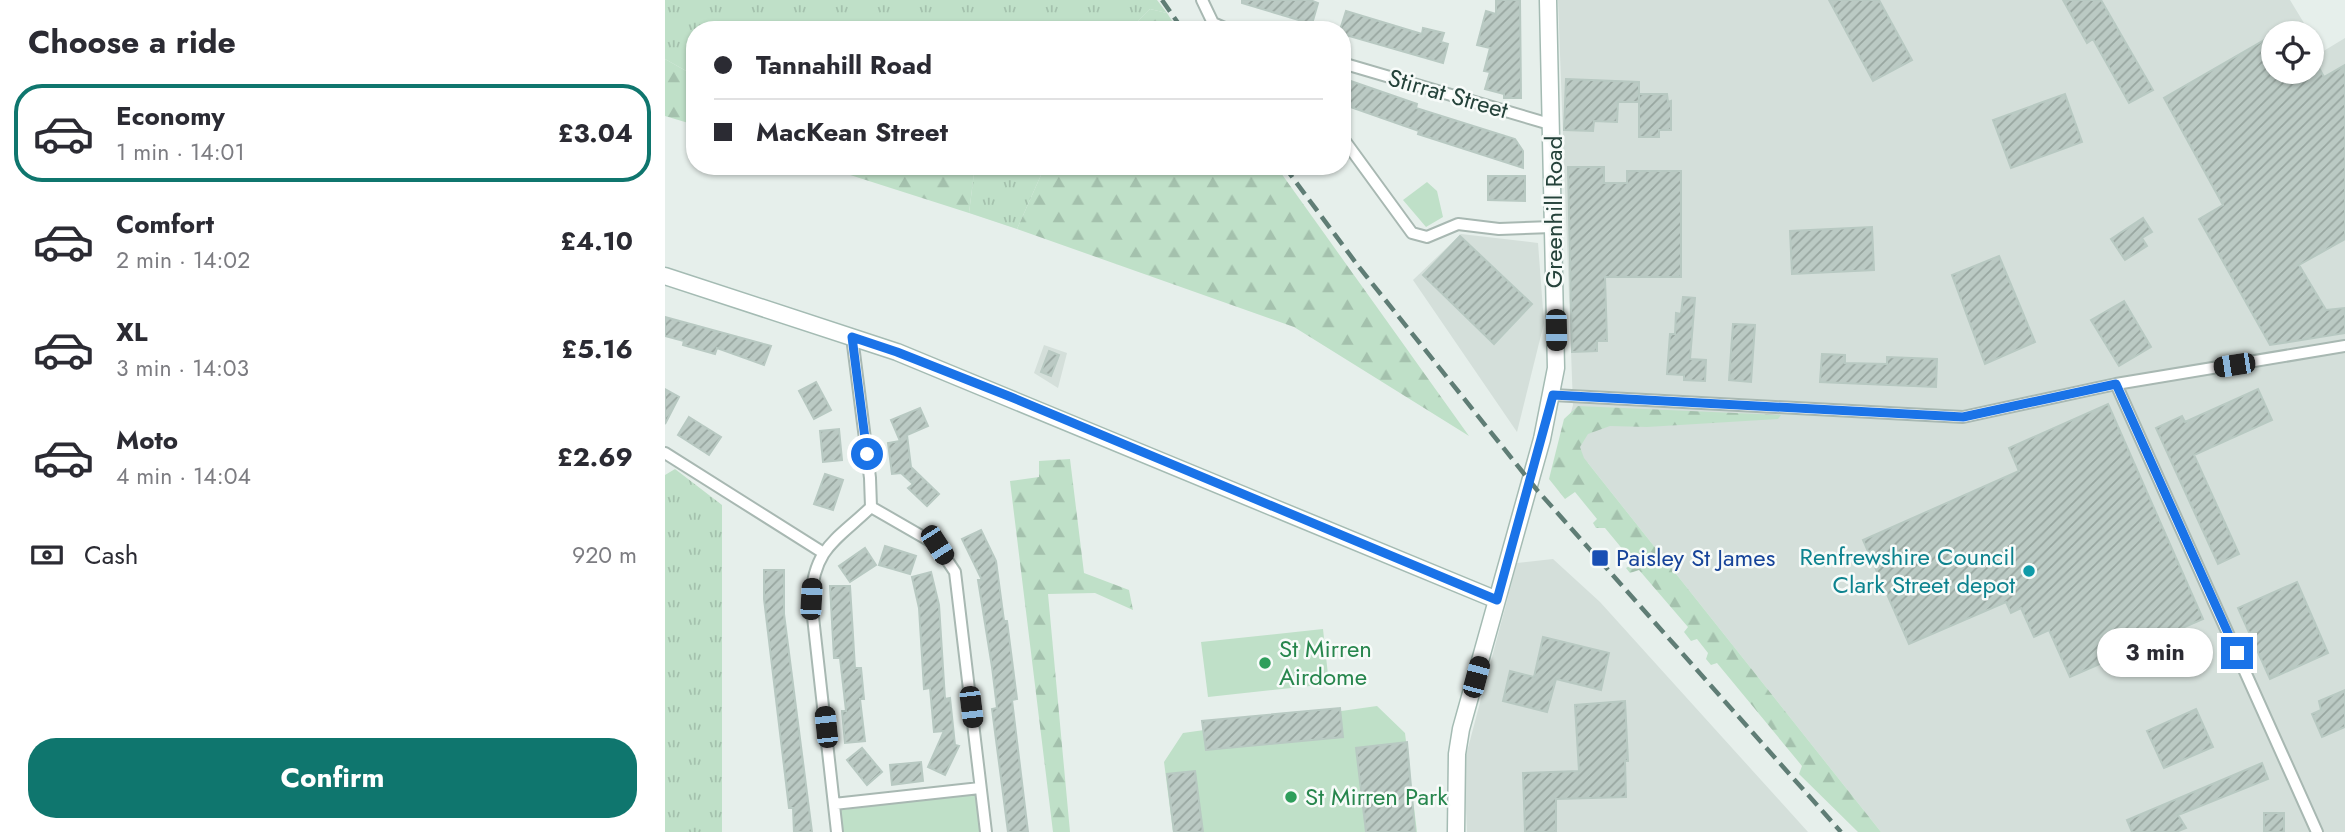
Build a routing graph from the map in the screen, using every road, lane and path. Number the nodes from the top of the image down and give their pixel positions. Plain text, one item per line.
1 (1202, 0) edge
2 (1548, 0) edge
3 (1212, 21) edge
4 (1351, 66) edge
5 (1553, 125) junction
6 (1351, 149) edge
7 (1552, 227) junction
8 (665, 276) edge
9 (852, 337) junction
10 (2345, 346) edge
11 (2116, 384) junction
12 (1553, 395) junction
13 (665, 453) edge
14 (871, 508) junction
15 (822, 552) junction
16 (1497, 600) junction
17 (980, 788) junction
18 (834, 804) junction
19 (837, 832) edge
20 (986, 832) edge
21 (1456, 832) edge
22 (2317, 832) edge

1 - 3 street
2 - 5 street, Greenhill Road
4 - 5 street, Stirrat Street
5 - 7 street, Greenhill Road
6 - 7 street
7 - 12 street, Greenhill Road
8 - 9 street
9 - 14 street
9 - 16 street
10 - 11 street
11 - 12 street
11 - 22 street
12 - 16 street, Greenhill Road
13 - 15 street
14 - 15 street
14 - 17 street
15 - 18 street
16 - 21 street, Greenhill Road
17 - 18 street
17 - 20 street
18 - 19 street

